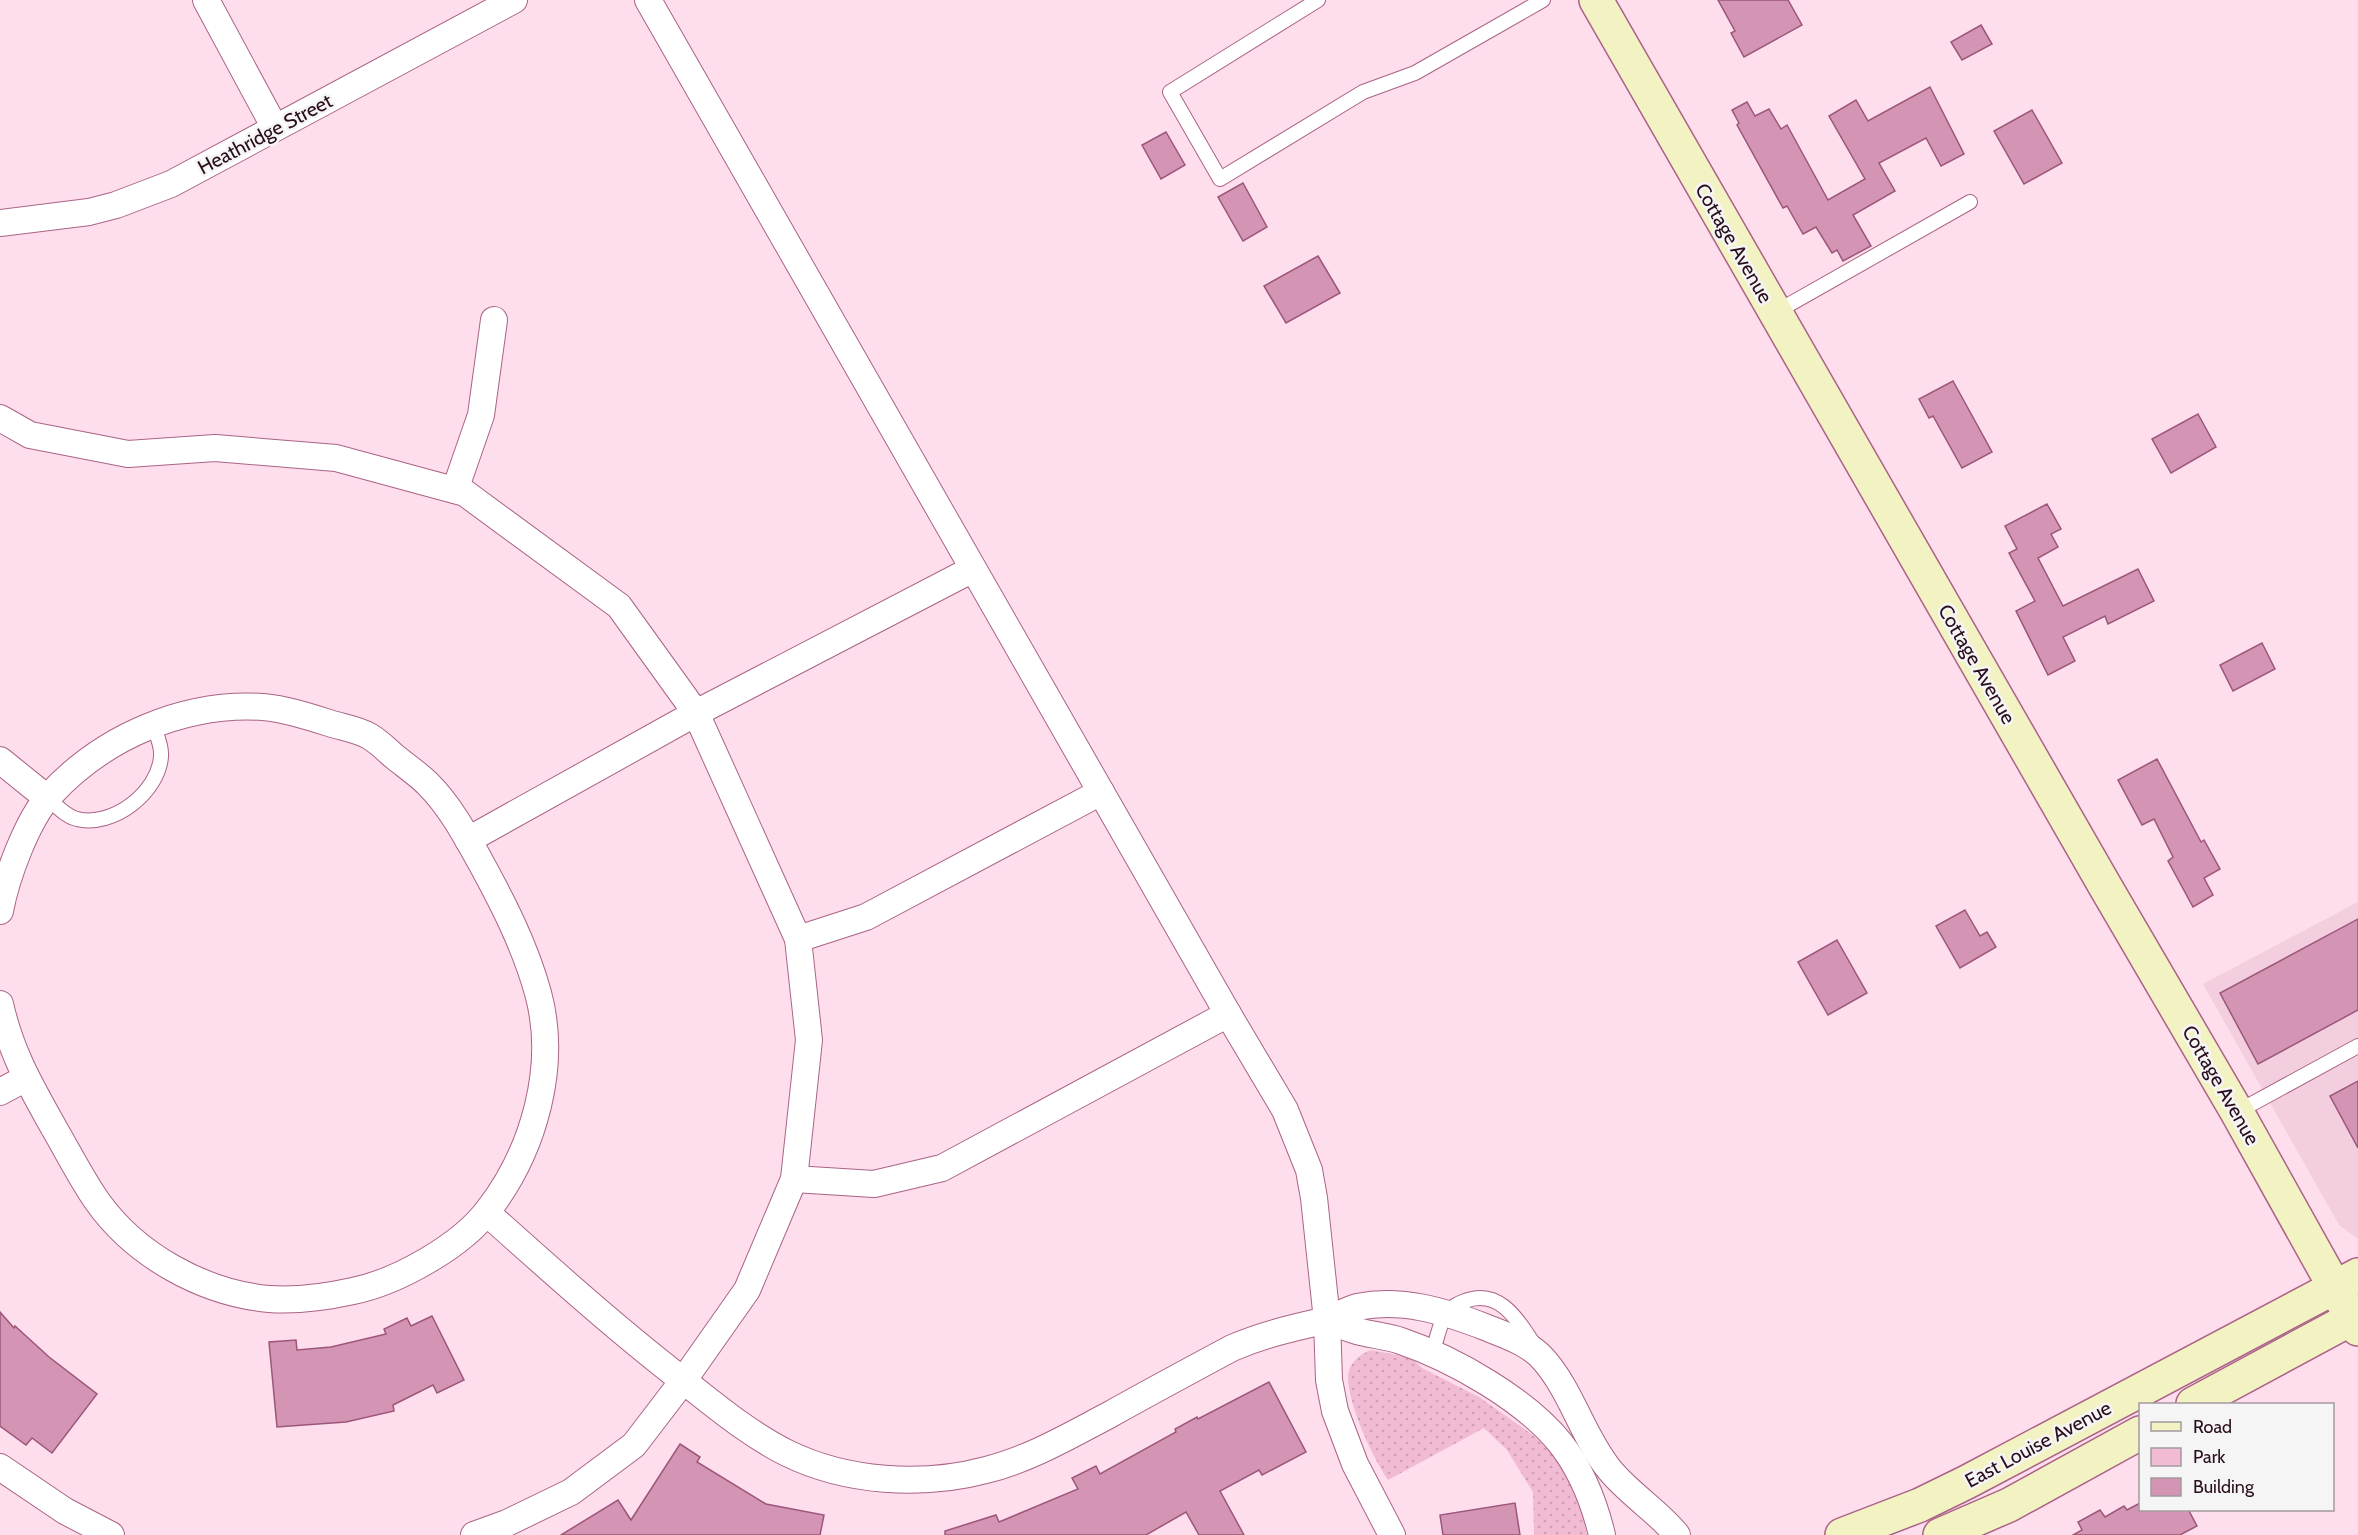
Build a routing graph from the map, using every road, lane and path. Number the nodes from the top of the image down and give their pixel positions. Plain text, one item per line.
1 (206, 0) edge
2 (514, 0) edge
3 (648, 0) edge
4 (1318, 0) edge
5 (1543, 0) edge
6 (1596, 0) edge
7 (275, 128) junction
8 (1970, 202) dead end
9 (0, 223) edge
10 (1774, 313) junction
11 (494, 320) dead end
12 (0, 417) edge
13 (455, 490) junction
14 (973, 569) junction
15 (696, 713) junction
16 (153, 724) junction
17 (0, 760) edge
18 (1101, 792) junction
19 (47, 798) junction
20 (468, 840) junction
21 (0, 911) edge
22 (798, 939) junction
23 (0, 1004) edge
24 (1228, 1014) junction
25 (2358, 1046) edge
26 (26, 1078) junction
27 (0, 1092) edge
28 (2237, 1112) junction
29 (794, 1179) junction
30 (487, 1213) junction
31 (2346, 1281) edge
32 (1446, 1314) junction
33 (1327, 1320) junction
34 (2356, 1320) edge
35 (1432, 1353) junction
36 (683, 1381) junction
37 (2195, 1403) edge
38 (2139, 1434) edge
39 (0, 1467) edge
40 (111, 1535) edge
41 (474, 1535) edge
42 (1392, 1535) edge
43 (1602, 1535) edge
44 (1677, 1535) edge
45 (1842, 1535) edge
46 (1940, 1535) edge

1 - 7 street
2 - 7 street, Heathridge Street
3 - 14 street
4 - 5 lane
6 - 10 street, Cottage Avenue
7 - 9 street, Heathridge Street
8 - 10 lane
10 - 28 street, Cottage Avenue
11 - 13 street
12 - 13 street
13 - 15 street
14 - 15 street
14 - 18 street
15 - 20 street
15 - 22 street
16 - 19 street
16 - 19 lane
16 - 20 street
17 - 19 street
18 - 22 street
18 - 24 street
19 - 21 street
20 - 30 street
22 - 29 street
23 - 26 street
24 - 29 street
24 - 33 street
25 - 28 lane
26 - 27 street
26 - 30 street
28 - 31 street, Cottage Avenue
29 - 36 street
30 - 36 street
31 - 34 street, Cottage Avenue
31 - 45 street, East Louise Avenue
32 - 33 street
32 - 35 lane
32 - 44 street
33 - 35 street
33 - 36 street
33 - 42 street
34 - 37 street
35 - 43 street
36 - 41 street
38 - 46 street, East Louise Avenue
39 - 40 street

